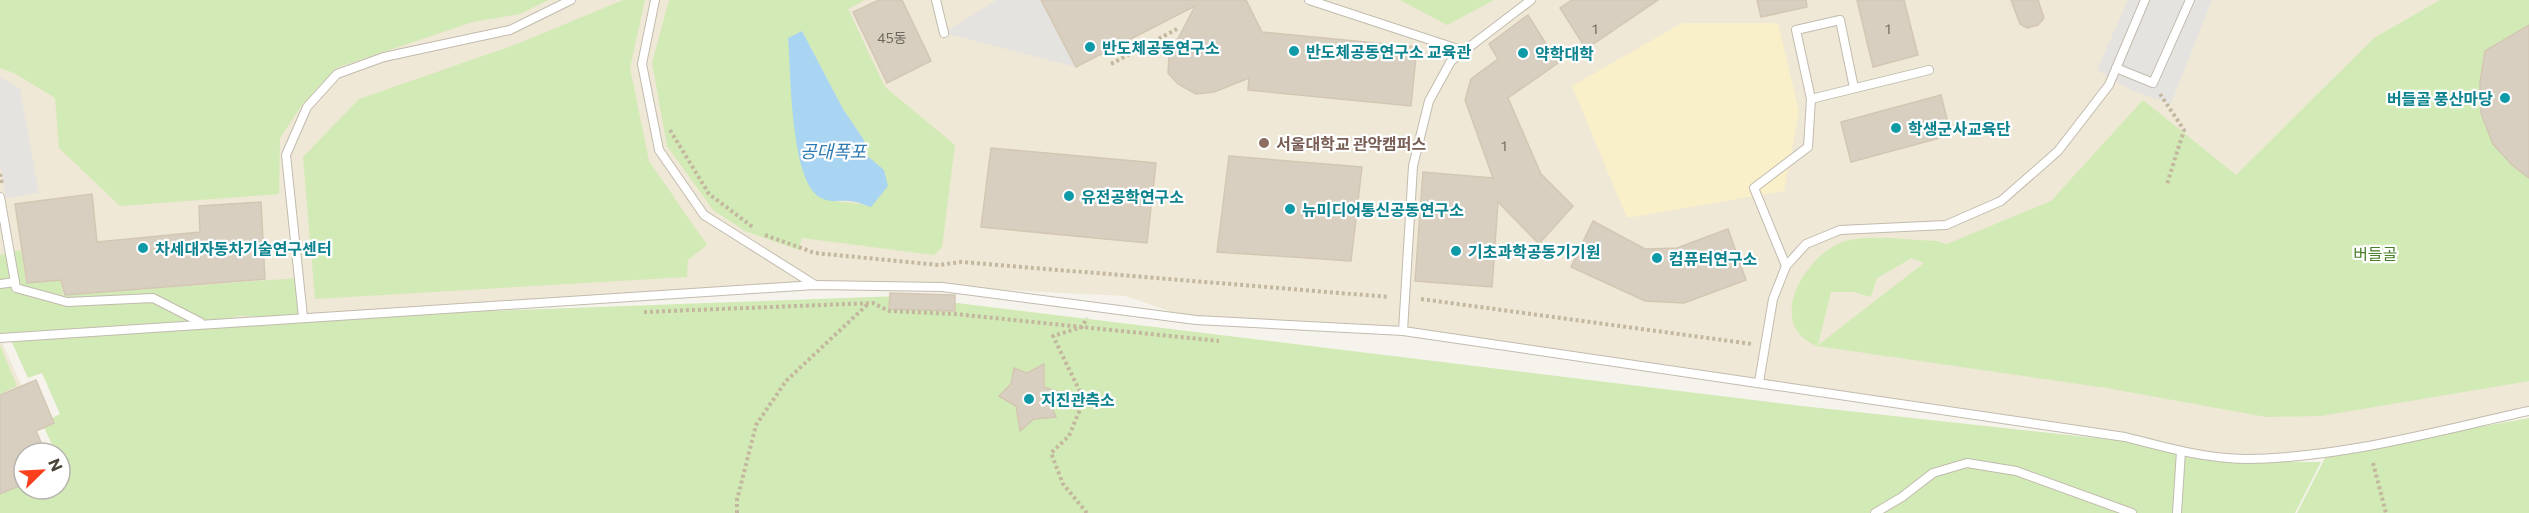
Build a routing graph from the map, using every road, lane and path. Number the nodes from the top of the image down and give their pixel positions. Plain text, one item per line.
1 (572, 0) edge
2 (655, 0) edge
3 (936, 0) edge
4 (1309, 0) edge
5 (1531, 0) edge
6 (2145, 0) edge
7 (2190, 0) edge
8 (1177, 29) dead end
9 (944, 33) dead end
10 (1464, 51) junction
11 (1111, 64) dead end
12 (2116, 68) junction
13 (1929, 70) dead end
14 (2152, 83) junction
15 (1854, 88) junction
16 (1811, 99) junction
17 (668, 119) dead end
18 (0, 174) edge
19 (2167, 184) dead end
20 (2, 185) dead end
21 (0, 197) edge
22 (1786, 266) junction
23 (15, 282) junction
24 (0, 285) edge
25 (815, 285) junction
26 (888, 285) junction
27 (1389, 297) dead end
28 (1421, 299) dead end
29 (868, 304) junction
30 (1095, 305) junction
31 (642, 312) dead end
32 (303, 316) junction
33 (202, 323) junction
34 (1082, 327) junction
35 (1403, 331) junction
36 (0, 338) edge
37 (1219, 341) dead end
38 (1765, 346) junction
39 (1759, 382) junction
40 (2529, 411) edge
41 (2181, 451) junction
42 (2373, 463) dead end
43 (737, 513) edge
44 (1087, 513) edge
45 (1875, 513) edge
46 (2132, 513) edge
47 (2177, 513) edge
48 (2386, 513) edge

1 - 32 lane
2 - 25 lane
3 - 9 lane
4 - 10 lane
5 - 10 lane
6 - 12 lane
7 - 14 lane
8 - 11 path
10 - 35 lane
12 - 14 lane
12 - 22 lane
13 - 15 lane
14 - 19 path
15 - 16 lane
15 - 16 lane
16 - 22 lane
17 - 27 path
18 - 20 path
21 - 23 lane
22 - 38 lane
23 - 24 lane
23 - 33 lane
25 - 26 lane
25 - 32 lane
26 - 29 path
26 - 30 lane
28 - 38 path
29 - 31 path
29 - 34 path
29 - 43 path
30 - 34 path
30 - 35 lane
32 - 33 lane
33 - 36 lane
34 - 37 path
34 - 44 path
35 - 39 lane
38 - 39 lane
39 - 41 lane
40 - 41 lane
41 - 47 lane
42 - 48 path
45 - 46 lane

